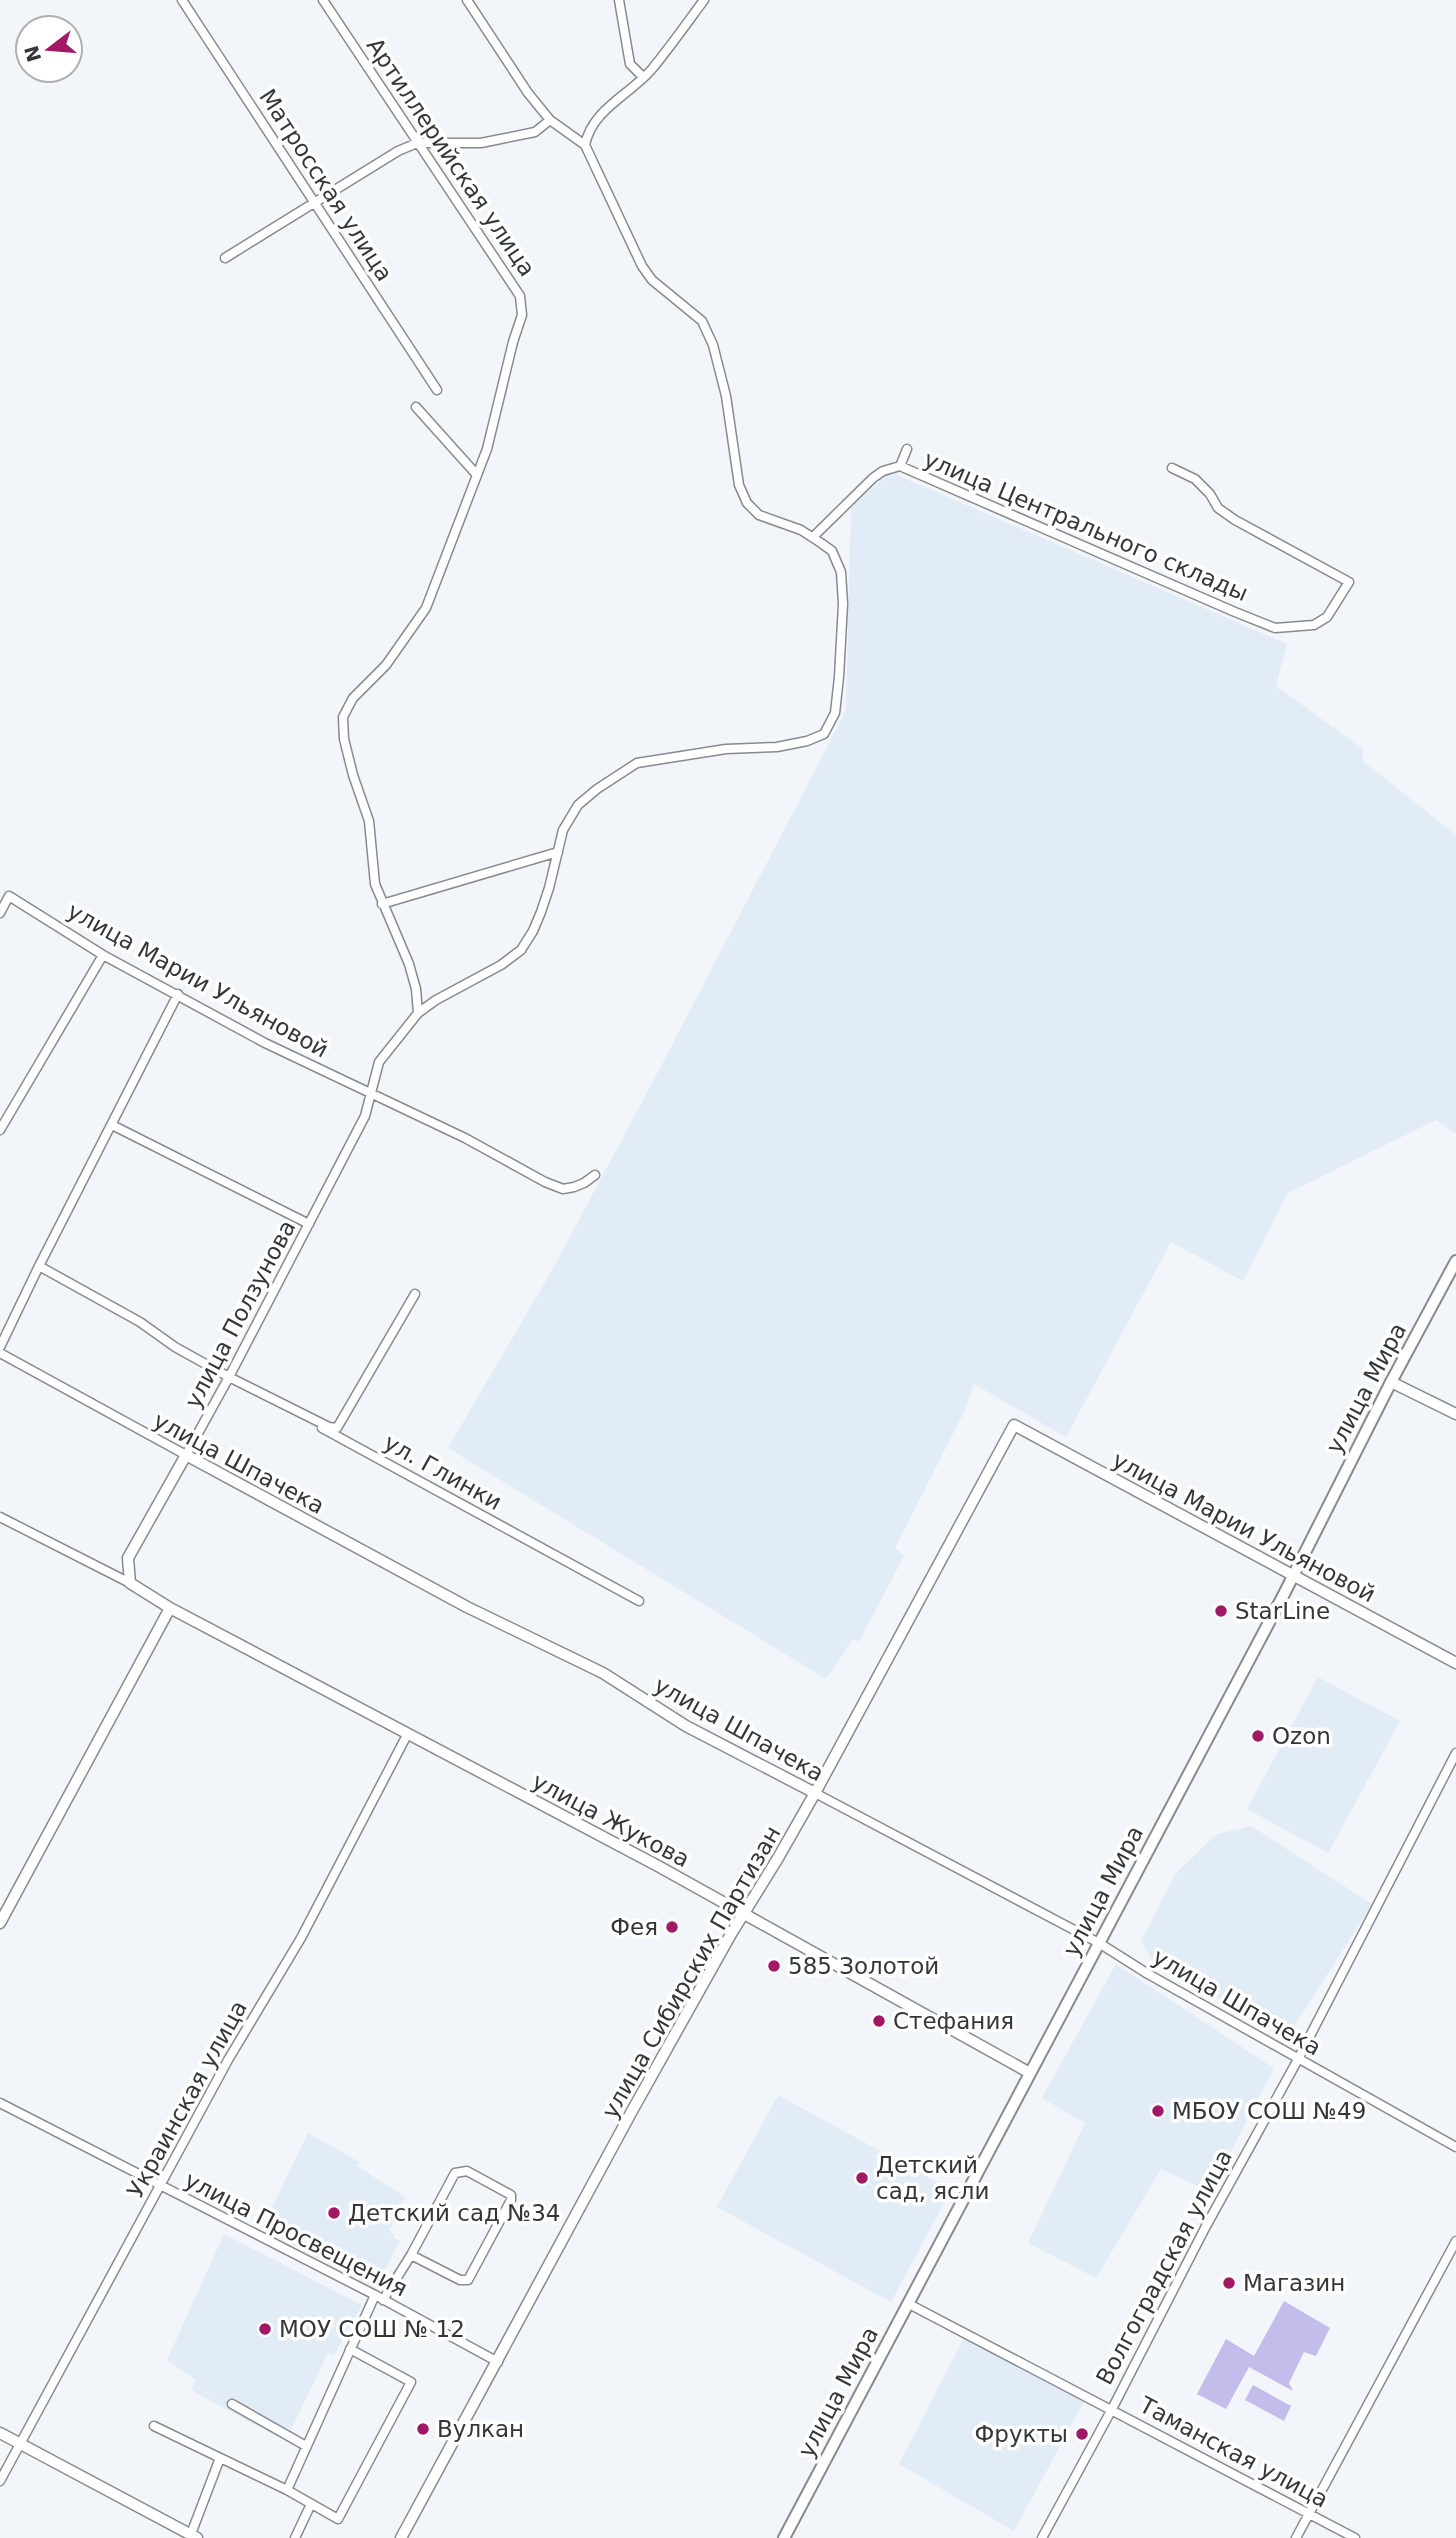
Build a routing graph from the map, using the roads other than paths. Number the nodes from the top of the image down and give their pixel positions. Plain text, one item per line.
1 (182, 0) edge
2 (323, 0) edge
3 (467, 0) edge
4 (619, 0) edge
5 (704, 0) edge
6 (643, 77) junction
7 (550, 120) junction
8 (417, 143) junction
9 (585, 145) junction
10 (314, 203) junction
11 (225, 258) dead end
12 (437, 390) dead end
13 (416, 407) dead end
14 (907, 449) dead end
15 (900, 466) junction
16 (1172, 468) dead end
17 (477, 475) junction
18 (813, 537) junction
19 (558, 852) junction
20 (382, 904) junction
21 (0, 913) edge
22 (103, 955) junction
23 (178, 994) junction
24 (418, 1013) junction
25 (370, 1094) junction
26 (112, 1125) junction
27 (0, 1130) edge
28 (595, 1175) dead end
29 (309, 1224) junction
30 (1456, 1261) edge
31 (39, 1266) junction
32 (415, 1294) dead end
33 (0, 1347) edge
34 (0, 1353) edge
35 (229, 1377) junction
36 (1391, 1382) junction
37 (1456, 1414) edge
38 (1014, 1424) joint
39 (186, 1455) junction
40 (0, 1517) edge
41 (1293, 1576) junction
42 (130, 1583) junction
43 (639, 1601) dead end
44 (170, 1608) junction
45 (1456, 1663) edge
46 (407, 1735) junction
47 (1456, 1753) edge
48 (815, 1793) junction
49 (744, 1914) junction
50 (0, 1923) edge
51 (1099, 1943) junction
52 (1299, 2059) junction
53 (1030, 2073) junction
54 (0, 2103) edge
55 (1456, 2147) edge
56 (160, 2185) junction
57 (1456, 2241) edge
58 (411, 2255) junction
59 (379, 2298) junction
60 (909, 2304) junction
61 (350, 2349) junction
62 (498, 2362) junction
63 (232, 2404) dead end
64 (1112, 2409) junction
65 (154, 2426) dead end
66 (0, 2433) edge
67 (21, 2444) junction
68 (306, 2446) junction
69 (220, 2458) junction
70 (0, 2481) edge
71 (287, 2490) junction
72 (311, 2504) junction
73 (1309, 2514) junction
74 (194, 2536) edge
75 (295, 2538) edge
76 (401, 2538) edge
77 (783, 2538) edge
78 (1042, 2538) edge
79 (1296, 2538) edge
80 (1355, 2538) edge

1 - 10 street, Матросская улица
2 - 8 street, Артиллерийская улица
3 - 7 street
4 - 6 street
5 - 6 street
6 - 9 street
7 - 8 street
7 - 9 street
8 - 10 street
8 - 17 street, Артиллерийская улица
9 - 18 street
10 - 11 street
10 - 12 street, Матросская улица
13 - 17 street
14 - 15 street
15 - 16 street, улица Центрального склады
15 - 18 street, улица Центрального склады
17 - 20 street, Артиллерийская улица
18 - 19 street, улица Ползунова
19 - 20 street
19 - 24 street, улица Ползунова
20 - 24 street, Артиллерийская улица
21 - 22 street, улица Марии Ульяновой
22 - 23 street, улица Марии Ульяновой
22 - 27 street
23 - 25 street, улица Марии Ульяновой
23 - 26 street
24 - 25 street, улица Ползунова
25 - 28 street, улица Марии Ульяновой
25 - 29 street, улица Ползунова
26 - 29 street
26 - 31 street
29 - 35 street, улица Ползунова
30 - 36 main road, улица Мира
31 - 33 street
31 - 35 street
32 - 35 street
34 - 39 street, улица Шпачека
35 - 39 street, улица Ползунова
35 - 43 street, ул. Глинки
36 - 37 street
36 - 41 main road, улица Мира
38 - 41 street, улица Марии Ульяновой
38 - 48 street, улица Сибирских Партизан
39 - 42 street, улица Ползунова
39 - 48 street, улица Шпачека
40 - 42 street
41 - 45 street, улица Марии Ульяновой
41 - 51 main road, улица Мира
42 - 44 street
44 - 46 street, улица Жукова
44 - 50 street
46 - 49 street, улица Жукова
46 - 56 street, Украинская улица
47 - 52 street, Волгоградская улица
48 - 49 street, улица Сибирских Партизан
48 - 51 street, улица Шпачека
49 - 53 street, улица Жукова
49 - 62 street, улица Сибирских Партизан
51 - 52 street, улица Шпачека
51 - 53 main road, улица Мира
52 - 55 street, улица Шпачека
52 - 64 street, Волгоградская улица
53 - 60 main road, улица Мира
54 - 56 street, улица Просвещения
56 - 59 street, улица Просвещения
56 - 67 street, Украинская улица
57 - 73 street
58 - 58 street
58 - 59 street
59 - 61 street
59 - 62 street, улица Просвещения
60 - 64 street, Таманская улица
60 - 77 main road, улица Мира
61 - 68 street
61 - 72 street
62 - 76 street, улица Сибирских Партизан
63 - 68 street
64 - 73 street, Таманская улица
64 - 78 street, Волгоградская улица
65 - 69 street
66 - 67 street
67 - 70 street, Украинская улица
67 - 74 street
68 - 71 street
69 - 71 street
69 - 74 street
71 - 72 street
72 - 75 street
73 - 79 street
73 - 80 street, Таманская улица

